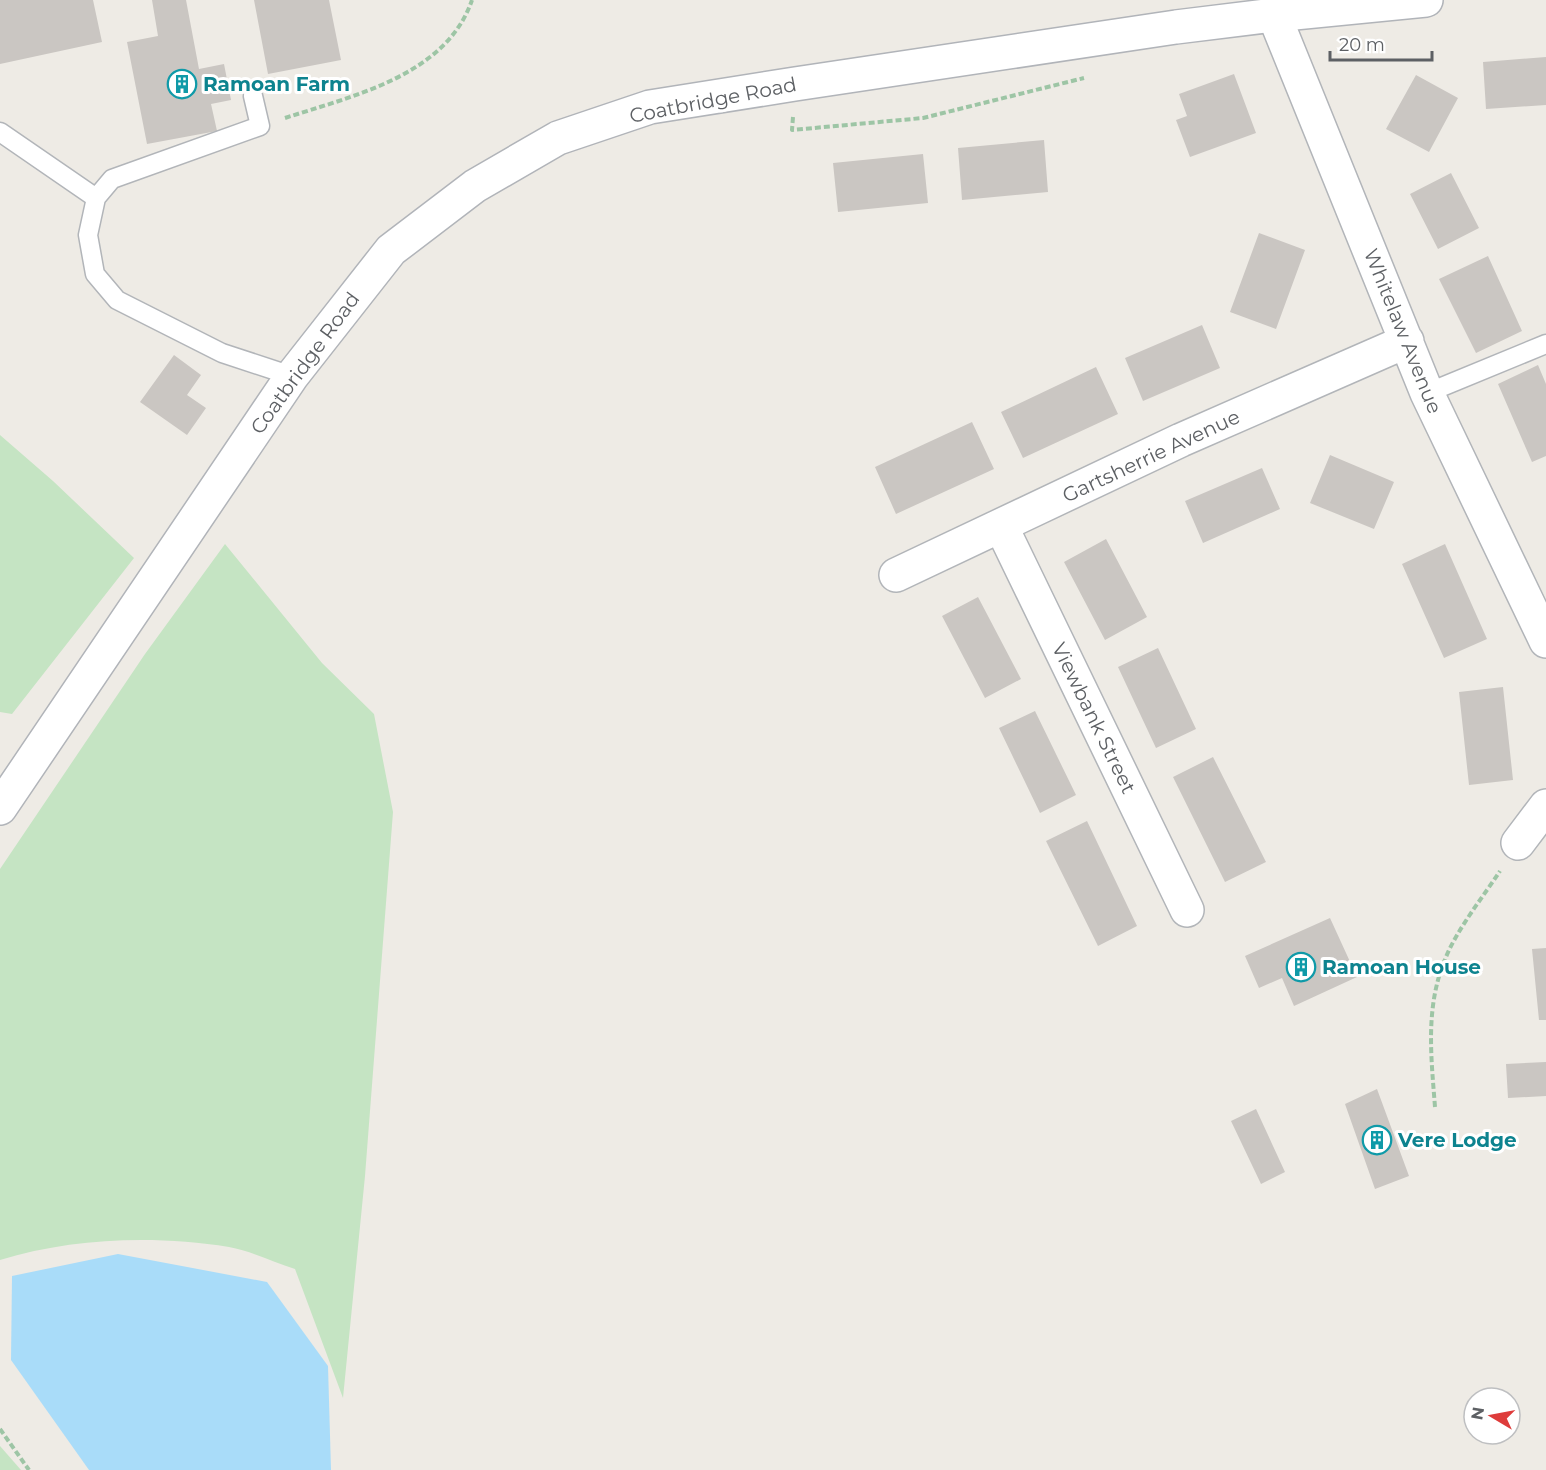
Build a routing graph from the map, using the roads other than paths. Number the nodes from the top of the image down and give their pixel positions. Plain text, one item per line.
1 (1426, 0) edge
2 (1274, 15) junction
3 (253, 96) dead end
4 (0, 132) edge
5 (96, 198) junction
6 (1407, 341) junction
7 (1546, 345) edge
8 (292, 376) junction
9 (1427, 393) junction
10 (1001, 526) junction
11 (896, 575) dead end
12 (1546, 640) edge
13 (1546, 806) edge
14 (0, 808) edge
15 (1518, 843) road end
16 (1187, 910) dead end

1 - 2 main road, Coatbridge Road
2 - 6 main road, Whitelaw Avenue
2 - 8 main road, Coatbridge Road
3 - 5 lane
4 - 5 lane
5 - 8 lane
6 - 9 main road, Whitelaw Avenue
6 - 10 main road, Gartsherrie Avenue
7 - 9 lane
8 - 14 main road, Coatbridge Road
9 - 12 main road, Whitelaw Avenue
10 - 11 main road, Gartsherrie Avenue
10 - 16 main road, Viewbank Street
13 - 15 main road

